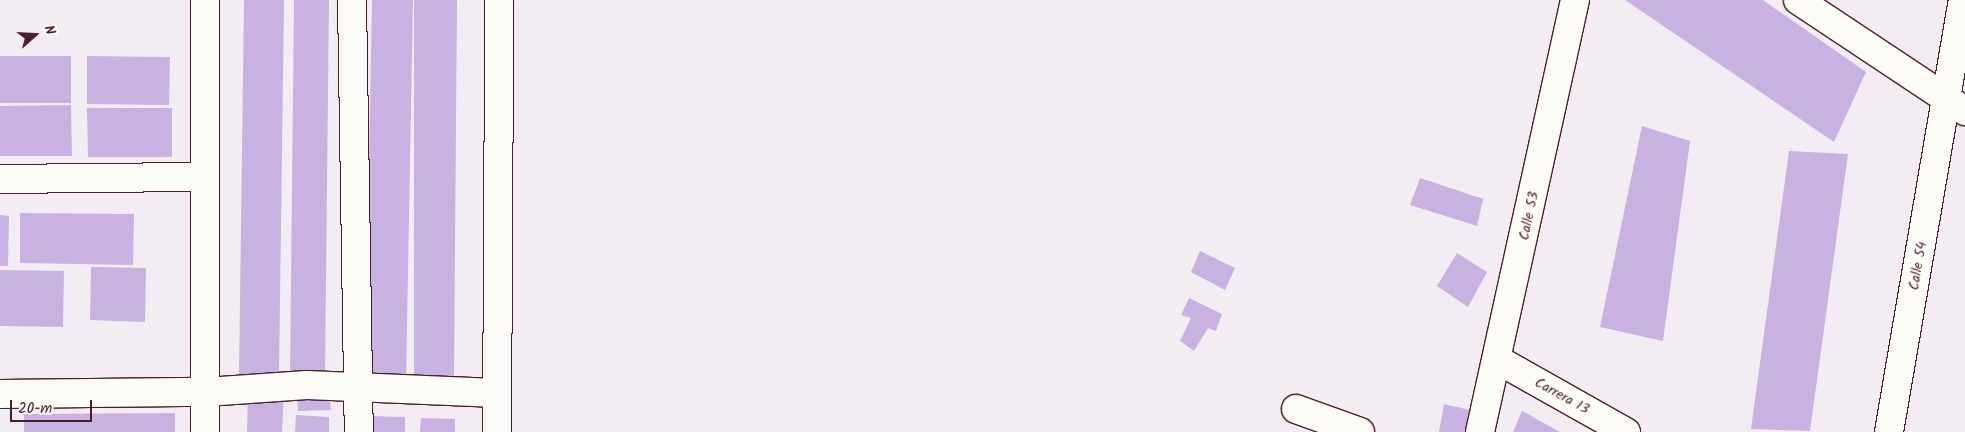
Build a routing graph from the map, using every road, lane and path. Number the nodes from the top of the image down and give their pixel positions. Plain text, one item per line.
1 (205, 0) edge
2 (352, 0) edge
3 (499, 0) edge
4 (1574, 0) edge
5 (1798, 0) edge
6 (1963, 0) edge
7 (1956, 105) edge
8 (205, 177) junction
9 (0, 179) edge
10 (1498, 360) junction
11 (361, 386) junction
12 (206, 392) junction
13 (497, 393) junction
14 (0, 394) edge
15 (1296, 410) dead end
16 (205, 432) edge
17 (359, 432) edge
18 (497, 432) edge
19 (1360, 432) edge
20 (1480, 432) edge
21 (1626, 432) edge
22 (1889, 432) edge

1 - 8 street
2 - 11 street
3 - 13 street
4 - 10 street, Calle 53
5 - 7 street
6 - 7 street, Calle 54
7 - 22 street, Calle 54
8 - 9 street
8 - 12 street
10 - 20 street, Calle 53
10 - 21 street, Carrera 13
11 - 12 street
11 - 13 street
11 - 17 street
12 - 14 street
12 - 16 street
13 - 18 street
15 - 19 street

